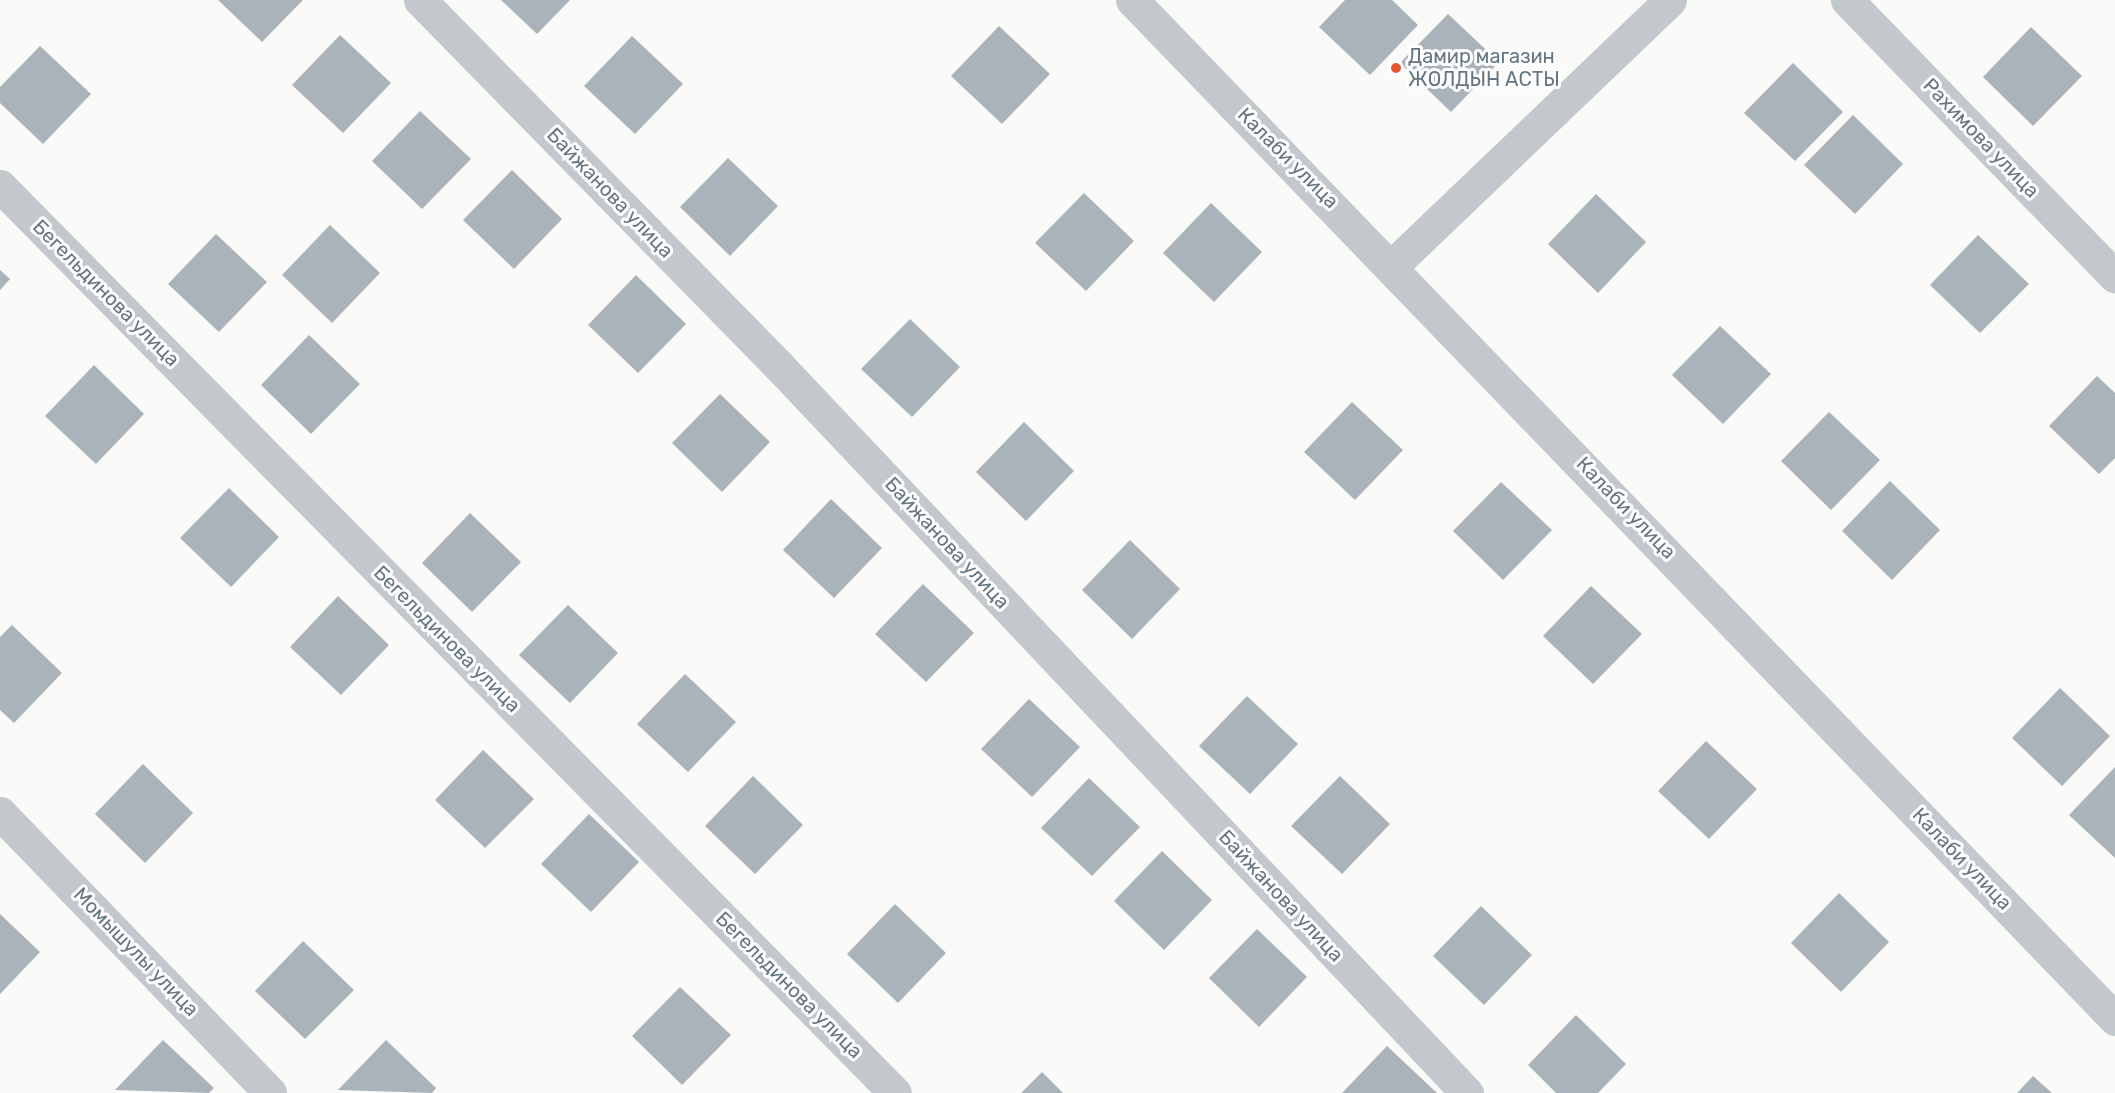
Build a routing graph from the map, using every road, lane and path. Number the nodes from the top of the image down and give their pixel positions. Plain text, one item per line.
1 (420, 0) edge
2 (1132, 0) edge
3 (1670, 0) edge
4 (1847, 0) edge
5 (0, 186) edge
6 (1394, 265) junction
7 (2115, 277) edge
8 (0, 813) edge
9 (2115, 1019) edge
10 (270, 1093) edge
11 (895, 1093) edge
12 (1467, 1093) edge

1 - 12 street, Байжанова улица
2 - 6 street, Калаби улица
3 - 6 street
4 - 7 street, Рахимова улица
5 - 11 street, Бегельдинова улица
6 - 9 street, Калаби улица
8 - 10 street, Момышулы улица

